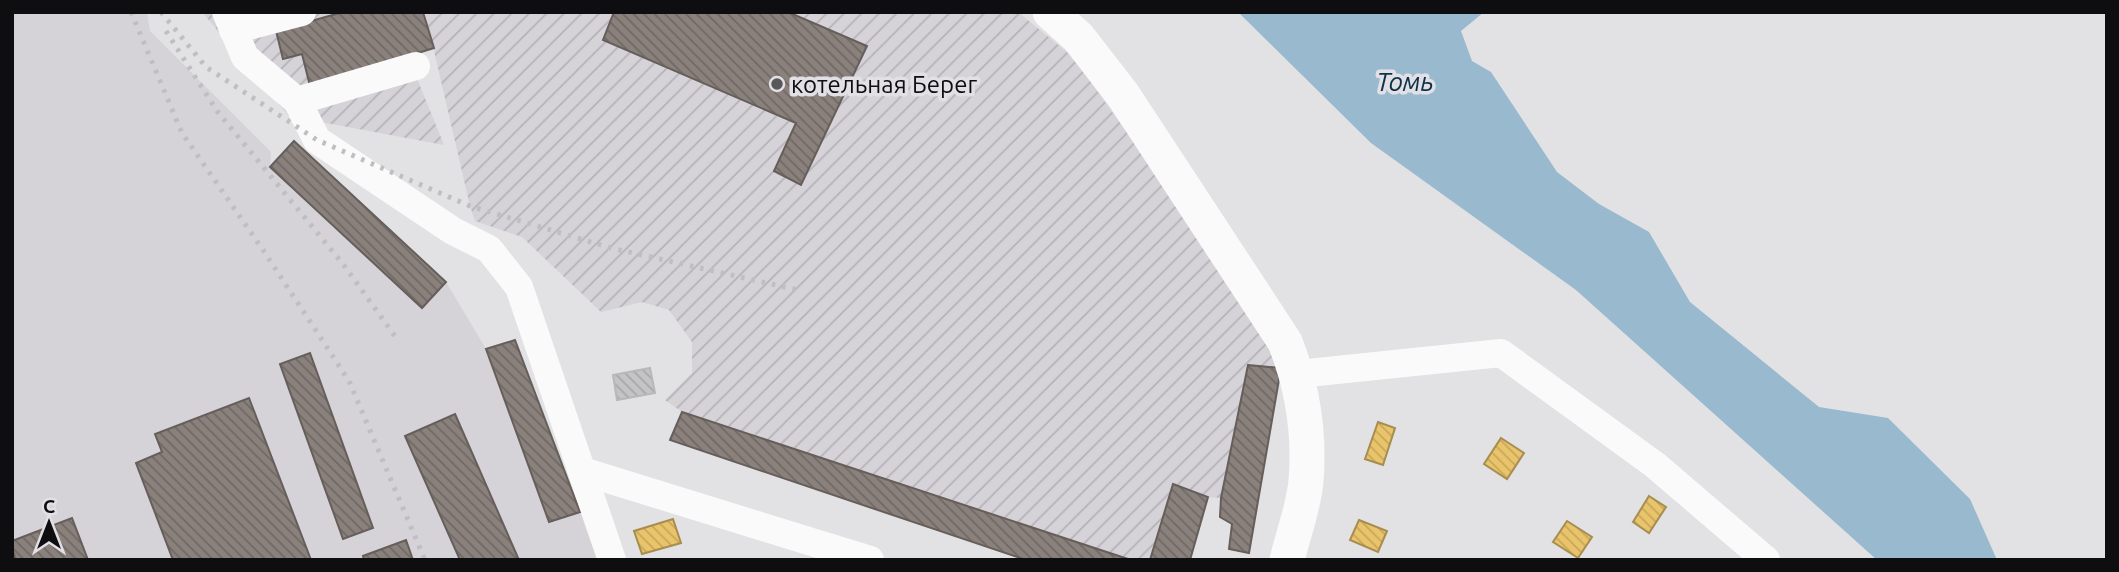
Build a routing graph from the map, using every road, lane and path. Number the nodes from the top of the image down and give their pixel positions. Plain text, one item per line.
1 (302, 12) edge
2 (1050, 12) edge
3 (230, 21) edge
4 (415, 66) dead end
5 (298, 101) junction
6 (1298, 374) junction
7 (582, 471) junction
8 (612, 560) edge
9 (870, 560) edge
10 (1287, 560) edge
11 (1766, 560) edge

1 - 3 street
2 - 6 main road
3 - 5 street
4 - 5 street
5 - 7 street
6 - 10 main road
6 - 11 street
7 - 8 street
7 - 9 street

